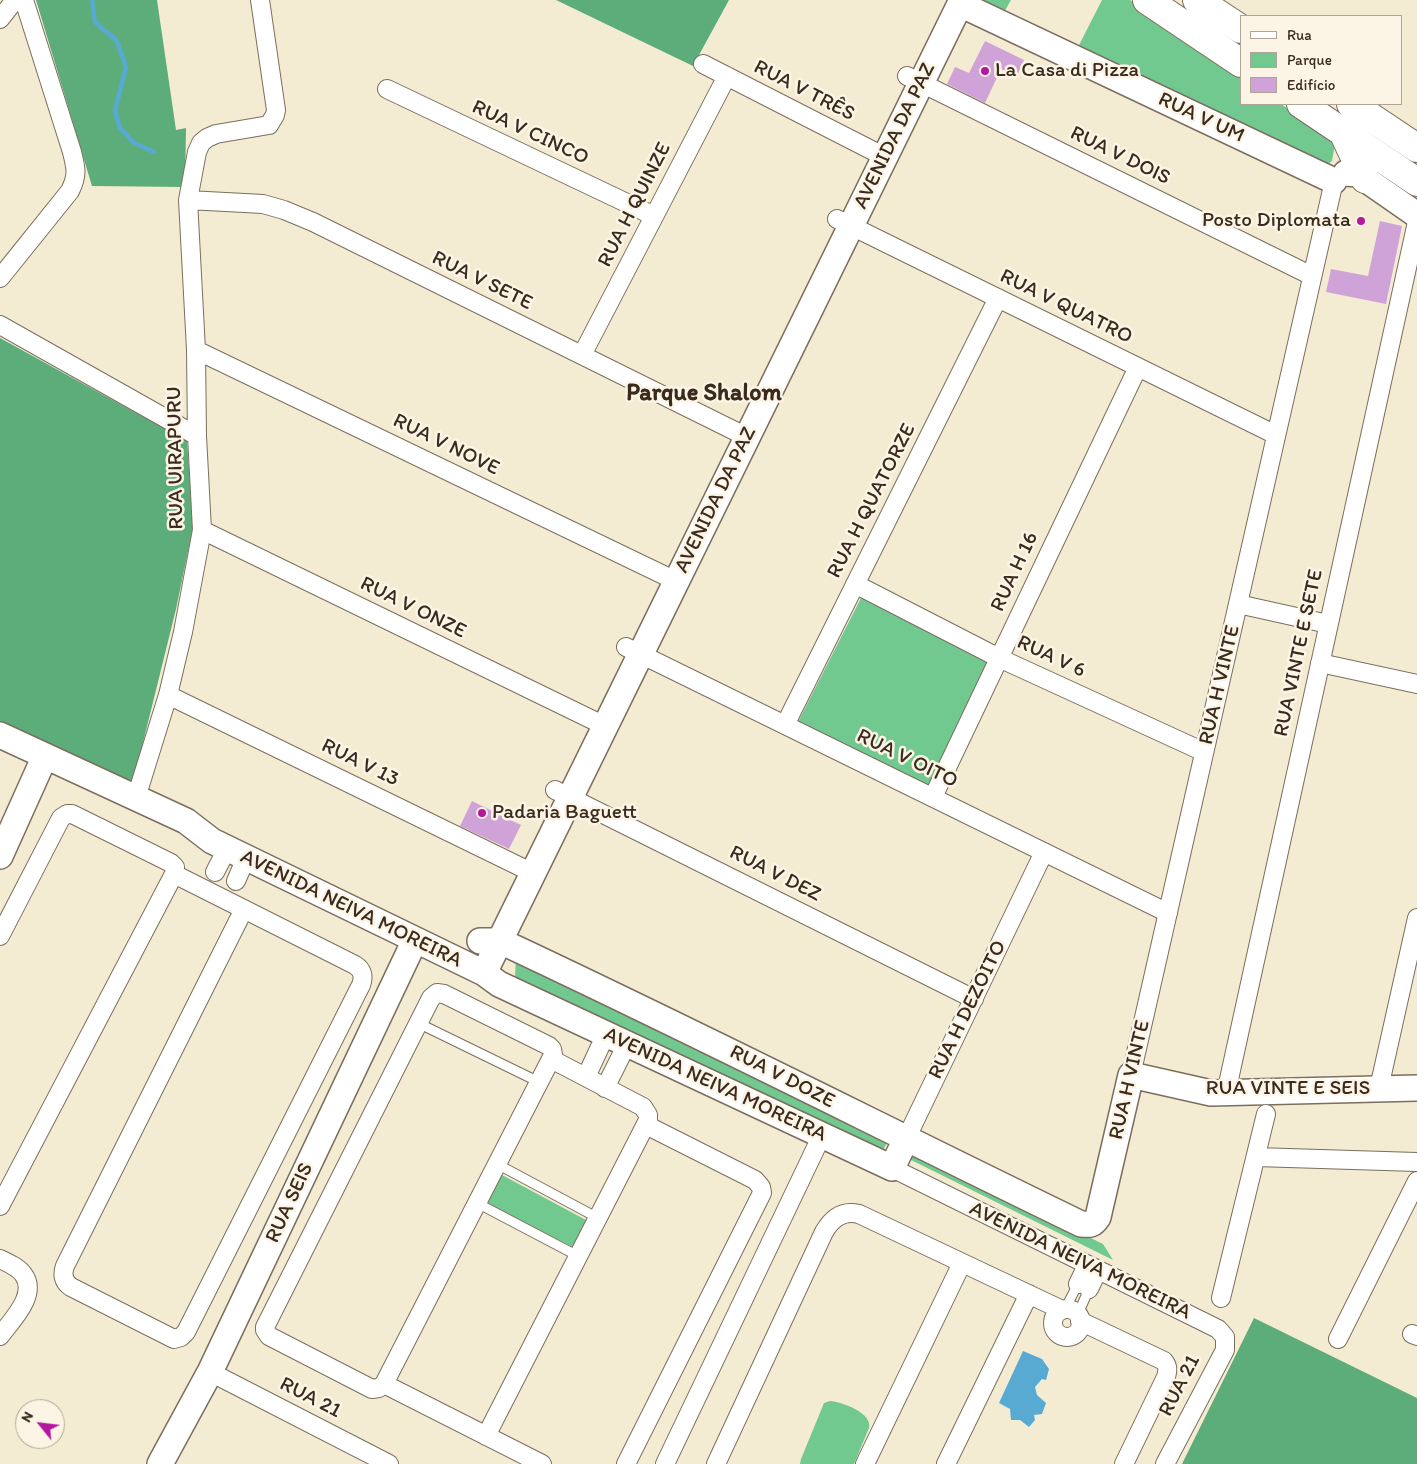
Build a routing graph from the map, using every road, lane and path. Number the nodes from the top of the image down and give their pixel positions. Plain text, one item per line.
1 (14, 0) edge
2 (24, 0) edge
3 (260, 0) edge
4 (1147, 0) edge
5 (1197, 0) edge
6 (955, 1) edge
7 (0, 19) edge
8 (1240, 28) edge
9 (1240, 62) edge
10 (703, 64) dead end
11 (727, 76) junction
12 (914, 80) junction
13 (387, 89) dead end
14 (1302, 105) edge
15 (1352, 105) edge
16 (1343, 132) junction
17 (1417, 148) edge
18 (878, 153) junction
19 (1365, 179) junction
20 (1334, 181) junction
21 (1417, 182) edge
22 (188, 200) junction
23 (654, 216) junction
24 (1417, 216) edge
25 (1417, 222) edge
26 (844, 223) junction
27 (1312, 276) junction
28 (0, 278) edge
29 (998, 298) junction
30 (0, 325) edge
31 (196, 350) junction
32 (582, 355) junction
33 (1138, 366) junction
34 (740, 434) junction
35 (1276, 435) junction
36 (197, 436) junction
37 (202, 530) junction
38 (669, 577) junction
39 (855, 584) junction
40 (1238, 604) junction
41 (1328, 624) junction
42 (633, 650) junction
43 (999, 658) junction
44 (1320, 663) junction
45 (1417, 684) edge
46 (168, 694) junction
47 (598, 722) junction
48 (785, 725) junction
49 (0, 735) edge
50 (1204, 752) junction
51 (0, 754) edge
52 (42, 764) junction
53 (563, 793) junction
54 (933, 797) junction
55 (136, 798) junction
56 (228, 849) junction
57 (1044, 852) junction
58 (0, 856) edge
59 (525, 869) junction
60 (215, 872) joint
61 (174, 874) junction
62 (236, 881) joint
63 (206, 890) junction
64 (226, 900) junction
65 (244, 909) junction
66 (1168, 913) junction
67 (1417, 918) edge
68 (0, 936) edge
69 (415, 940) junction
70 (490, 941) junction
71 (476, 969) junction
72 (974, 998) junction
73 (418, 1023) junction
74 (617, 1039) junction
75 (551, 1059) junction
76 (1131, 1076) junction
77 (586, 1077) junction
78 (539, 1082) junction
79 (605, 1088) junction
80 (1378, 1088) junction
81 (1417, 1088) edge
82 (1226, 1093) junction
83 (1266, 1114) dead end
84 (646, 1125) junction
85 (822, 1135) junction
86 (906, 1139) junction
87 (1256, 1157) junction
88 (1417, 1162) edge
89 (497, 1164) junction
90 (892, 1168) junction
91 (1417, 1181) edge
92 (477, 1203) junction
93 (0, 1206) edge
94 (598, 1218) junction
95 (1081, 1224) joint
96 (578, 1256) junction
97 (0, 1259) edge
98 (962, 1263) junction
99 (1093, 1267) junction
100 (1083, 1286) junction
101 (1029, 1294) junction
102 (1221, 1298) dead end
103 (1071, 1313) junction
104 (1218, 1329) joint
105 (0, 1336) edge
106 (1338, 1339) dead end
107 (210, 1372) junction
108 (384, 1384) junction
109 (486, 1436) junction
110 (160, 1464) edge
111 (389, 1464) edge
112 (542, 1464) edge
113 (626, 1464) edge
114 (665, 1464) edge
115 (716, 1464) edge
116 (865, 1464) edge
117 (946, 1464) edge
118 (1124, 1464) edge
119 (1165, 1464) edge

1 - 7 street
2 - 28 street
3 - 22 street, RUA UIRAPURU
4 - 9 main road
5 - 8 main road
6 - 12 street, AVENIDA DA PAZ
6 - 20 street, RUA V UM
10 - 11 street, RUA V TRÊS
11 - 18 street, RUA V TRÊS
11 - 23 street, RUA H QUINZE
12 - 18 street, AVENIDA DA PAZ
12 - 27 street, RUA V DOIS
13 - 23 street, RUA V CINCO
14 - 16 main road
15 - 17 main road
16 - 19 main road
16 - 20 street, RUA H VINTE
16 - 21 main road
18 - 26 street, AVENIDA DA PAZ
19 - 20 street
19 - 24 street
20 - 27 street, RUA H VINTE
22 - 31 street, RUA UIRAPURU
22 - 32 street, RUA V SETE
23 - 32 street, RUA H QUINZE
25 - 41 street, RUA VINTE E SETE
26 - 29 street, RUA V QUATRO
26 - 34 street, AVENIDA DA PAZ
27 - 35 street, RUA H VINTE
29 - 33 street, RUA V QUATRO
29 - 39 street, RUA H QUATORZE
30 - 36 street
31 - 36 street, RUA UIRAPURU
31 - 38 street, RUA V NOVE
32 - 34 street, RUA V SETE
33 - 35 street, RUA V QUATRO
33 - 43 street, RUA H 16
34 - 38 street, AVENIDA DA PAZ
35 - 40 street, RUA H VINTE
36 - 37 street, RUA UIRAPURU
37 - 46 street, RUA UIRAPURU
37 - 47 street, RUA V ONZE
38 - 42 street, AVENIDA DA PAZ
39 - 43 street, RUA V 6
39 - 48 street, RUA H QUATORZE
40 - 41 street
40 - 50 street, RUA H VINTE
41 - 44 street, RUA VINTE E SETE
42 - 47 street, AVENIDA DA PAZ
42 - 48 street, RUA V OITO
43 - 50 street, RUA V 6
43 - 54 street, RUA H 16
44 - 45 street
44 - 82 street, RUA VINTE E SETE
46 - 55 street, RUA UIRAPURU
46 - 59 street, RUA V 13
47 - 53 street, AVENIDA DA PAZ
48 - 54 street, RUA V OITO
49 - 52 street, AVENIDA NEIVA MOREIRA
50 - 66 street, RUA H VINTE
51 - 52 street, AVENIDA NEIVA MOREIRA
52 - 55 street, AVENIDA NEIVA MOREIRA
52 - 56 street, AVENIDA NEIVA MOREIRA
52 - 58 street
53 - 59 street, AVENIDA DA PAZ
53 - 72 street, RUA V DEZ
54 - 57 street, RUA V OITO
55 - 56 street, AVENIDA NEIVA MOREIRA
56 - 60 street
56 - 62 street
56 - 69 street, AVENIDA NEIVA MOREIRA
57 - 66 street, RUA V OITO
57 - 72 street, RUA H DEZOITO
59 - 70 street, AVENIDA DA PAZ
60 - 63 lane
61 - 63 street
61 - 68 street
61 - 93 street
62 - 64 lane
63 - 64 street
64 - 65 street
65 - 65 street
66 - 76 street, RUA H VINTE
67 - 80 street
69 - 71 street, AVENIDA NEIVA MOREIRA
69 - 107 street, RUA SEIS
70 - 71 street, AVENIDA DA PAZ
70 - 86 street, RUA V DOZE
71 - 74 street, AVENIDA NEIVA MOREIRA
72 - 86 street, RUA H DEZOITO
73 - 75 street
73 - 78 lane
73 - 108 street
74 - 77 street
74 - 79 street
74 - 85 street, AVENIDA NEIVA MOREIRA
75 - 77 street
75 - 78 street
76 - 82 street, RUA VINTE E SEIS
76 - 95 street, RUA H VINTE
77 - 79 street
78 - 89 street
79 - 84 street
80 - 81 street, RUA VINTE E SEIS
80 - 82 street, RUA VINTE E SEIS
83 - 87 street
84 - 94 street
84 - 113 street
85 - 90 street, AVENIDA NEIVA MOREIRA
85 - 114 street
86 - 90 street, RUA H DEZOITO
86 - 95 street, RUA V DOZE
87 - 88 street
87 - 102 street
89 - 92 street
89 - 94 lane
90 - 99 street, AVENIDA NEIVA MOREIRA
91 - 106 street
92 - 96 lane
92 - 108 street
94 - 96 street
96 - 109 street
97 - 105 street
98 - 101 street
98 - 115 street
98 - 116 street
99 - 100 street
99 - 104 street, AVENIDA NEIVA MOREIRA
100 - 103 lane
100 - 103 lane
101 - 103 street
101 - 117 street
103 - 118 street
104 - 119 street, RUA 21
107 - 110 street, RUA SEIS
107 - 111 street, RUA 21
108 - 109 street
109 - 112 street

